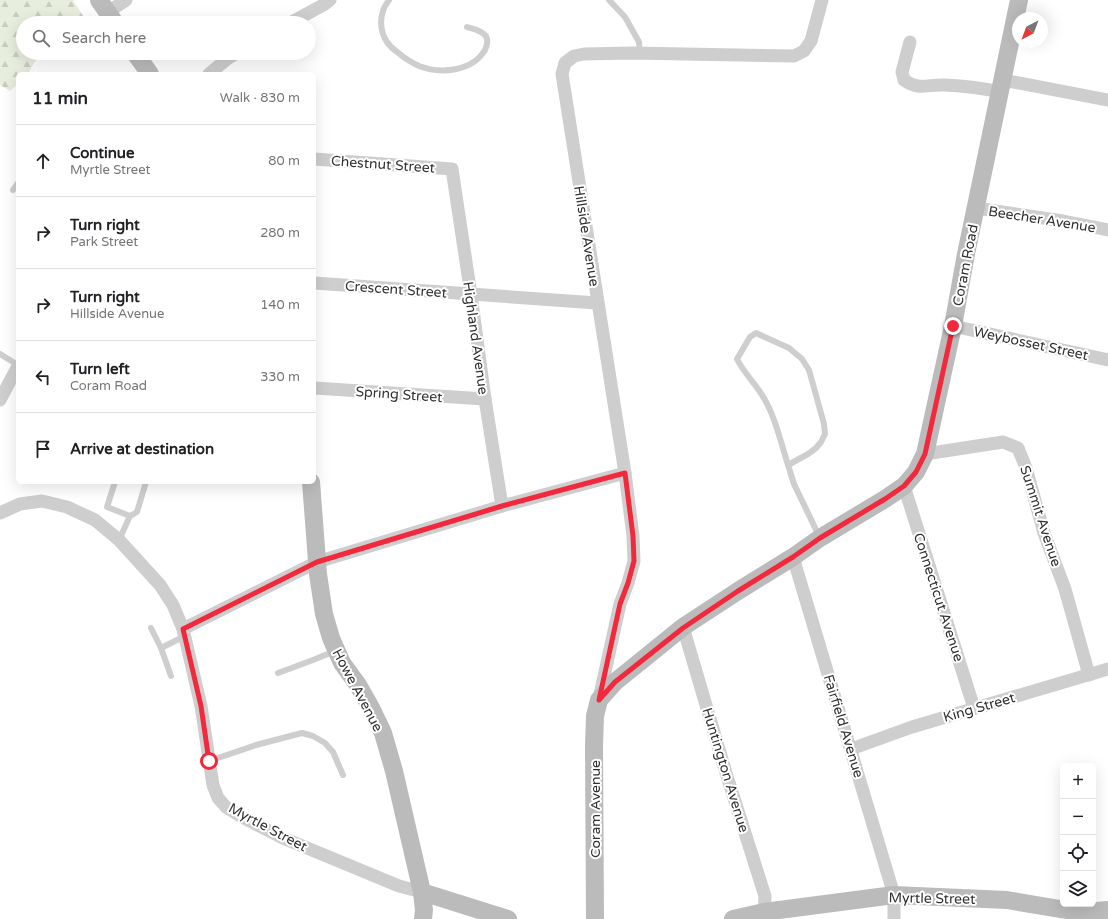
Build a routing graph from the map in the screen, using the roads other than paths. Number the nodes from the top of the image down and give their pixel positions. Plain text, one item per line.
1 (126, 0) edge
2 (330, 0) edge
3 (389, 0) edge
4 (609, 0) edge
5 (822, 0) edge
6 (1020, 0) edge
7 (107, 12) edge
8 (303, 16) edge
9 (467, 27) dead end
10 (910, 42) dead end
11 (640, 53) junction
12 (140, 60) edge
13 (226, 60) edge
14 (149, 72) edge
15 (211, 72) edge
16 (1002, 86) junction
17 (1108, 100) edge
18 (316, 159) edge
19 (452, 169) joint
20 (16, 185) edge
21 (13, 190) dead end
22 (976, 208) junction
23 (1108, 230) edge
24 (316, 283) edge
25 (471, 294) junction
26 (598, 303) junction
27 (953, 326) junction
28 (0, 354) edge
29 (1108, 360) edge
30 (16, 364) edge
31 (16, 369) edge
32 (316, 388) edge
33 (485, 399) junction
34 (0, 400) edge
35 (925, 454) junction
36 (788, 465) junction
37 (625, 473) junction
38 (114, 484) edge
39 (145, 484) edge
40 (311, 484) edge
41 (904, 486) junction
42 (502, 506) junction
43 (0, 513) edge
44 (130, 516) junction
45 (820, 538) junction
46 (119, 540) junction
47 (793, 557) junction
48 (317, 562) junction
49 (151, 628) dead end
50 (683, 628) junction
51 (184, 633) junction
52 (161, 648) junction
53 (336, 650) junction
54 (1108, 669) edge
55 (278, 673) dead end
56 (1089, 675) junction
57 (171, 676) dead end
58 (599, 700) junction
59 (974, 708) junction
60 (851, 749) junction
61 (209, 761) junction
62 (343, 775) dead end
63 (422, 892) junction
64 (894, 895) junction
65 (1108, 910) edge
66 (764, 916) edge
67 (423, 919) edge
68 (508, 919) edge
69 (595, 919) edge
70 (733, 919) edge
71 (894, 919) edge

1 - 7 street
2 - 8 street
3 - 9 lane
4 - 11 lane
5 - 11 street, Hillside Avenue
6 - 16 street, Coram Road
10 - 16 street
11 - 26 street, Hillside Avenue
12 - 14 street
13 - 15 street
16 - 17 street
16 - 22 street, Coram Road
18 - 19 street, Chestnut Street
19 - 25 street, Highland Avenue
20 - 21 lane
22 - 23 street, Beecher Avenue
22 - 27 street, Coram Road
24 - 25 street, Crescent Street
25 - 26 street, Crescent Street
25 - 33 street, Highland Avenue
26 - 37 street, Hillside Avenue
27 - 29 street, Weybosset Street
27 - 35 street, Coram Road
28 - 30 lane
31 - 34 street
32 - 33 street, Spring Street
33 - 42 street, Highland Avenue
35 - 41 street, Coram Road
35 - 56 street, Summit Avenue
36 - 36 lane
36 - 45 lane
37 - 42 street
37 - 58 street, Hillside Avenue
38 - 44 lane
39 - 44 lane
40 - 48 street, Howe Avenue
41 - 45 street, Coram Road
41 - 59 street, Connecticut Avenue
42 - 48 street
43 - 46 street, Myrtle Street
44 - 46 lane
45 - 47 street, Coram Road
46 - 51 street, Myrtle Street
47 - 50 street, Coram Road
47 - 60 street, Fairfield Avenue
48 - 51 street
48 - 53 street, Howe Avenue
49 - 52 lane
50 - 58 street, Coram Road
50 - 66 street, Huntington Avenue
51 - 52 lane
51 - 61 street, Myrtle Street
52 - 57 lane
53 - 55 lane
53 - 63 street, Howe Avenue
54 - 56 street, King Street
56 - 59 street, King Street
58 - 69 street, Coram Avenue
59 - 60 street, King Street
60 - 64 street, Fairfield Avenue
61 - 62 lane
61 - 63 street, Myrtle Street
63 - 67 street, Howe Avenue
63 - 68 street, Myrtle Street
64 - 65 street, Myrtle Street
64 - 66 street, Myrtle Street
64 - 71 street, Fairfield Avenue
66 - 70 street, Myrtle Street

